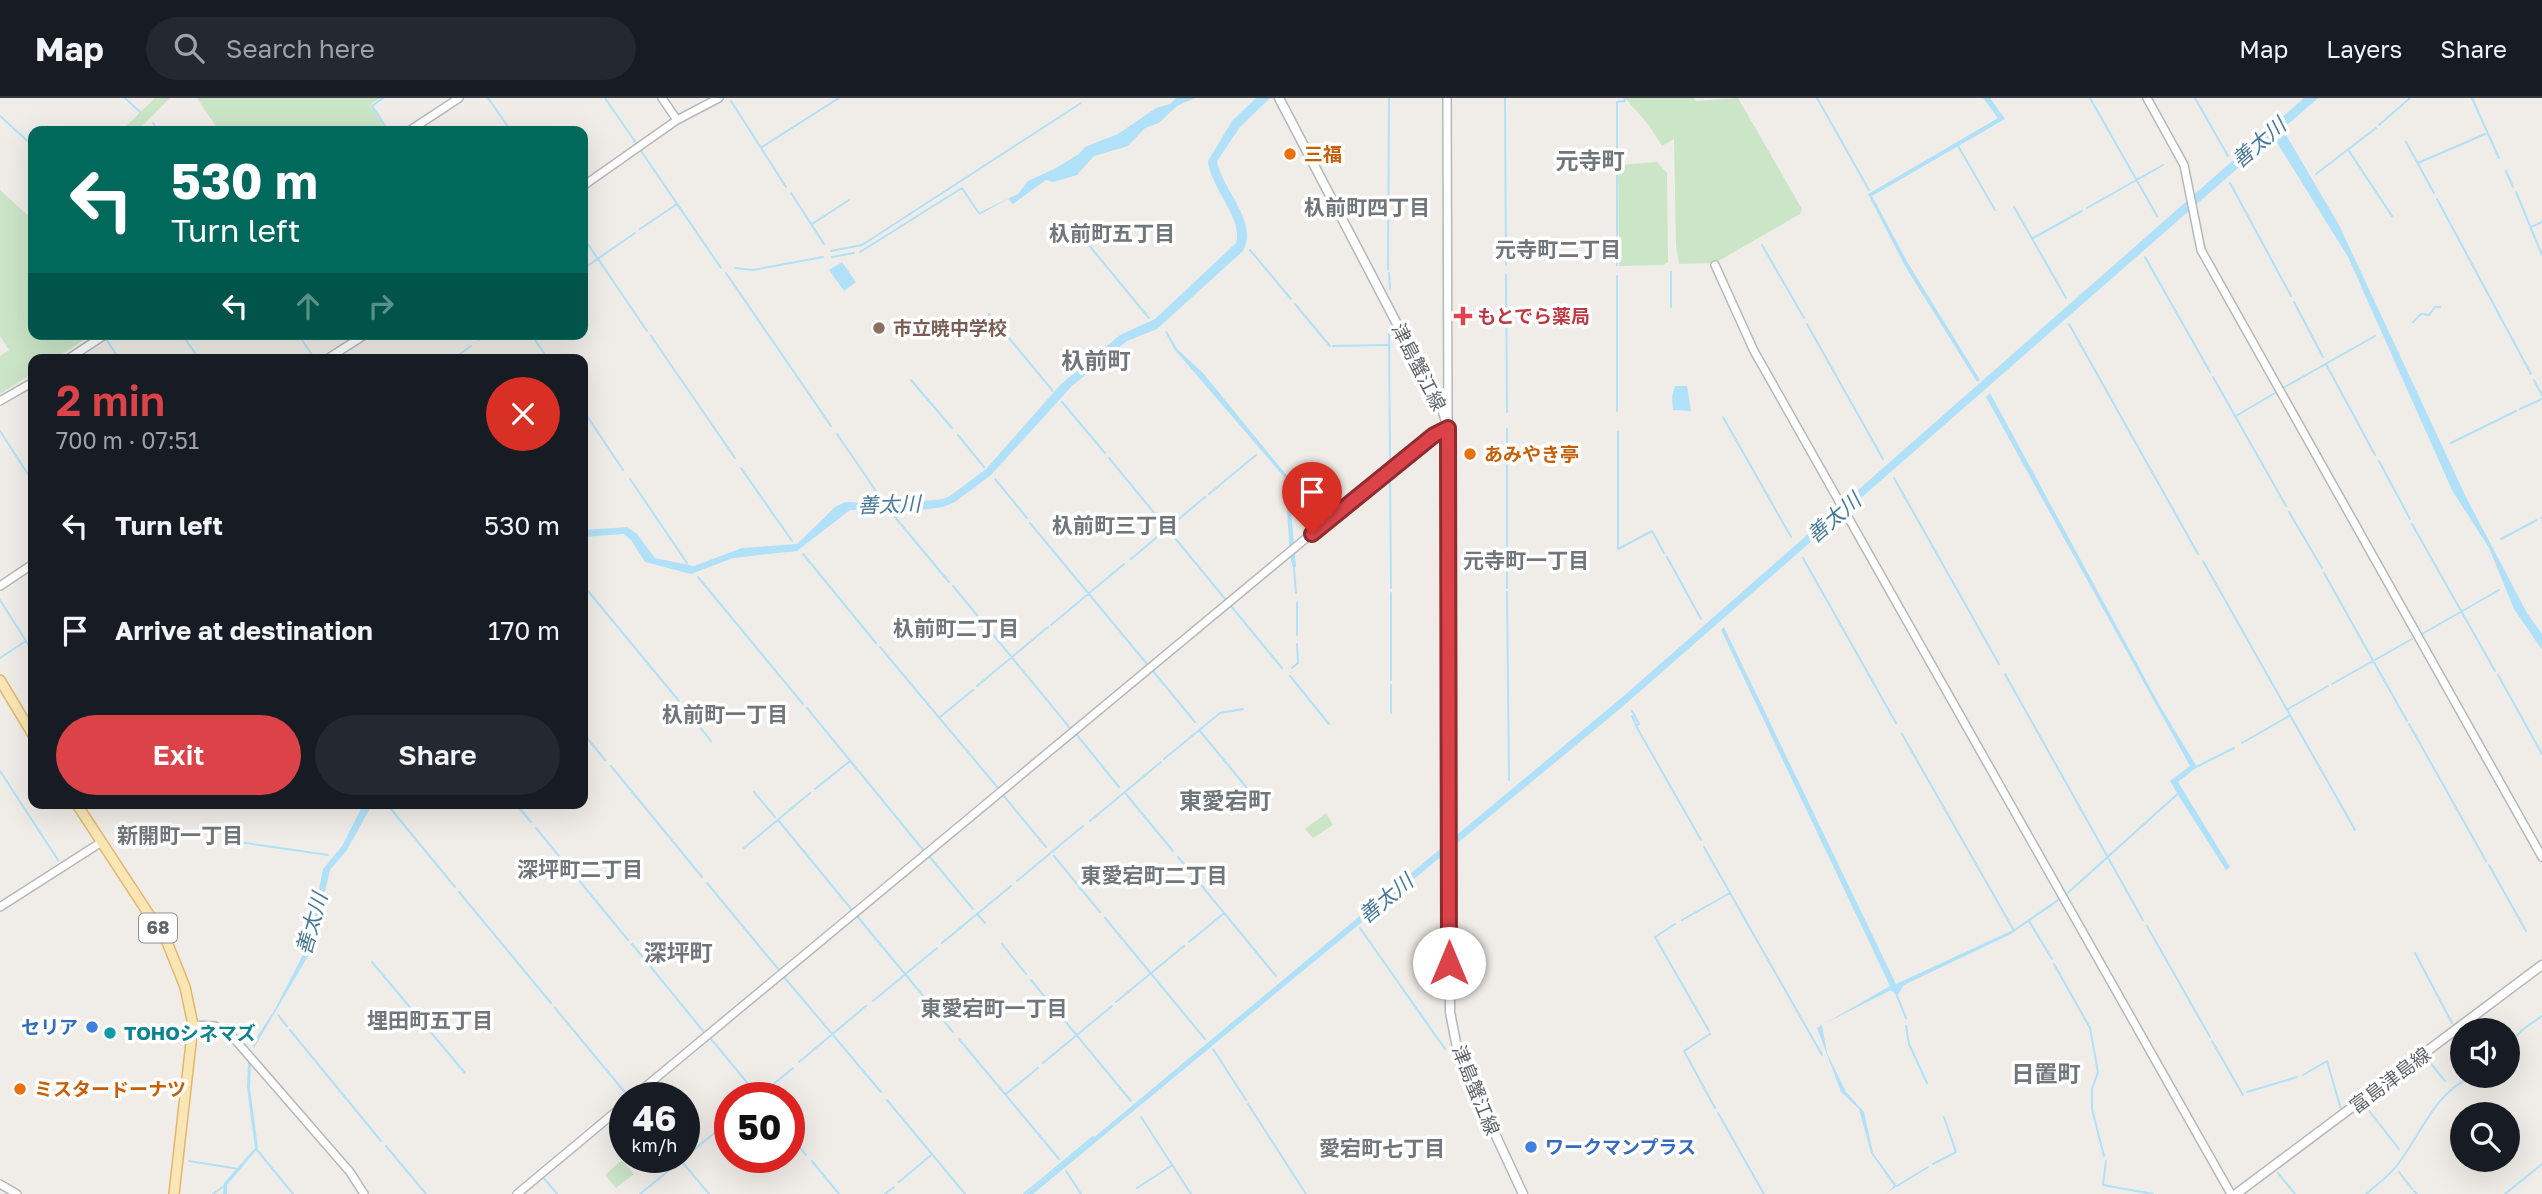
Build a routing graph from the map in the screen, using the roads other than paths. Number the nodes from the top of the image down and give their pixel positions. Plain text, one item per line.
1 (459, 98) edge
2 (662, 98) edge
3 (719, 98) edge
4 (1279, 98) edge
5 (1447, 98) edge
6 (2147, 98) edge
7 (677, 120) junction
8 (417, 126) edge
9 (588, 183) edge
10 (1715, 265) dead end
11 (97, 340) edge
12 (357, 340) edge
13 (76, 354) edge
14 (335, 354) edge
15 (28, 385) edge
16 (0, 401) edge
17 (1448, 428) junction
18 (28, 567) edge
19 (0, 586) edge
20 (0, 680) edge
21 (28, 727) edge
22 (80, 809) edge
23 (100, 842) junction
24 (2542, 857) edge
25 (0, 907) edge
26 (2542, 965) edge
27 (192, 1026) junction
28 (651, 1082) edge
29 (609, 1117) edge
30 (0, 1184) edge
31 (16, 1194) edge
32 (174, 1194) edge
33 (364, 1194) edge
34 (517, 1194) edge
35 (1523, 1194) edge
36 (2231, 1194) edge
37 (2236, 1194) edge

1 - 8 street
2 - 7 street
3 - 7 street
4 - 17 main road, 津島蟹江線
5 - 17 street
6 - 24 street
7 - 9 street
10 - 36 street
11 - 13 street
12 - 14 street
15 - 16 street
17 - 28 street
17 - 35 main road, 津島蟹江線
18 - 19 street
20 - 21 main road
22 - 23 main road, 68
23 - 25 street
23 - 27 main road, 68
26 - 37 main road, 富島津島線
27 - 32 main road, 68
27 - 33 street
29 - 34 street
30 - 31 street

